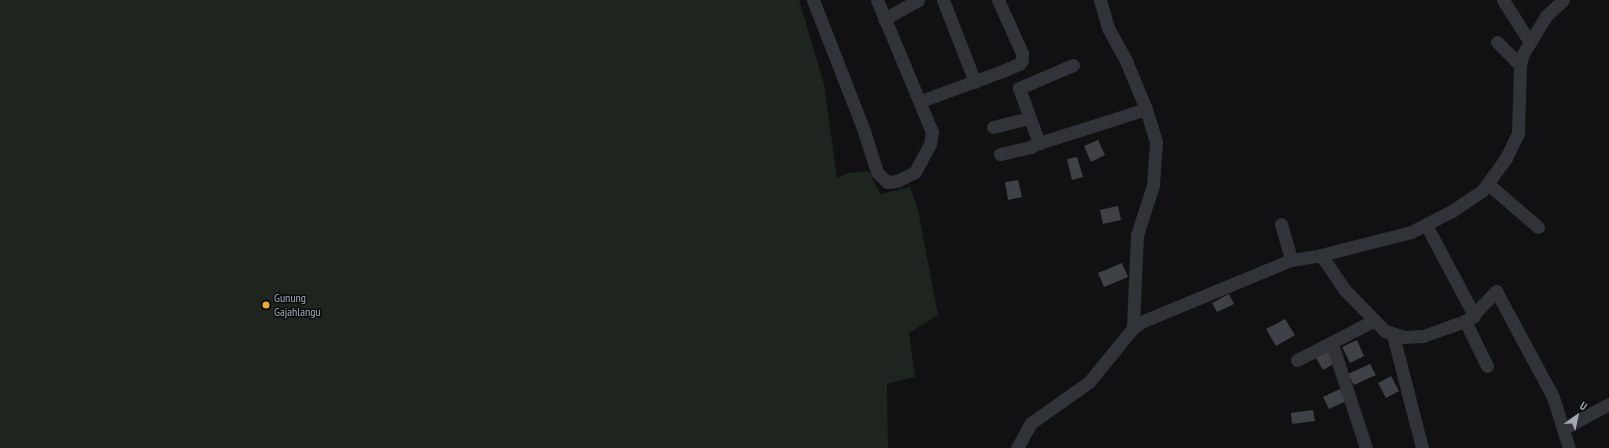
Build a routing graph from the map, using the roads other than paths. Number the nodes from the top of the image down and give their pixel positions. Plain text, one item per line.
1 (813, 0) edge
2 (877, 0) edge
3 (918, 0) edge
4 (943, 0) edge
5 (998, 0) edge
6 (1100, 0) edge
7 (1503, 0) edge
8 (1562, 0) edge
9 (884, 19) junction
10 (1529, 41) junction
11 (1497, 42) dead end
12 (1072, 65) dead end
13 (1520, 65) junction
14 (975, 82) junction
15 (921, 101) junction
16 (1146, 109) junction
17 (1028, 118) junction
18 (993, 127) dead end
19 (1038, 142) junction
20 (1000, 154) dead end
21 (1488, 184) junction
22 (1280, 224) dead end
23 (1426, 225) junction
24 (1538, 227) dead end
25 (1321, 255) junction
26 (1291, 260) junction
27 (1470, 313) junction
28 (1373, 321) junction
29 (1132, 328) junction
30 (1393, 335) junction
31 (1332, 344) junction
32 (1297, 360) dead end
33 (1487, 366) dead end
34 (1609, 404) edge
35 (1564, 428) junction
36 (1017, 448) edge
37 (1366, 448) edge
38 (1422, 448) edge
39 (1569, 448) edge

1 - 15 street
2 - 9 street
3 - 9 street
4 - 14 street
5 - 14 street
6 - 16 street
7 - 10 street
8 - 10 street
9 - 15 street
10 - 13 street
11 - 13 street
12 - 17 street
13 - 21 street
14 - 15 street
16 - 19 street
16 - 29 street
17 - 18 street
17 - 19 street
19 - 20 street
21 - 23 street
21 - 24 street
22 - 26 street
23 - 25 street
23 - 27 street
25 - 26 street
25 - 28 street
26 - 29 street
27 - 30 street
27 - 33 street
27 - 35 street
28 - 30 street
28 - 31 street
29 - 36 street
30 - 38 street
31 - 32 street
31 - 37 street
34 - 35 street
35 - 39 street

